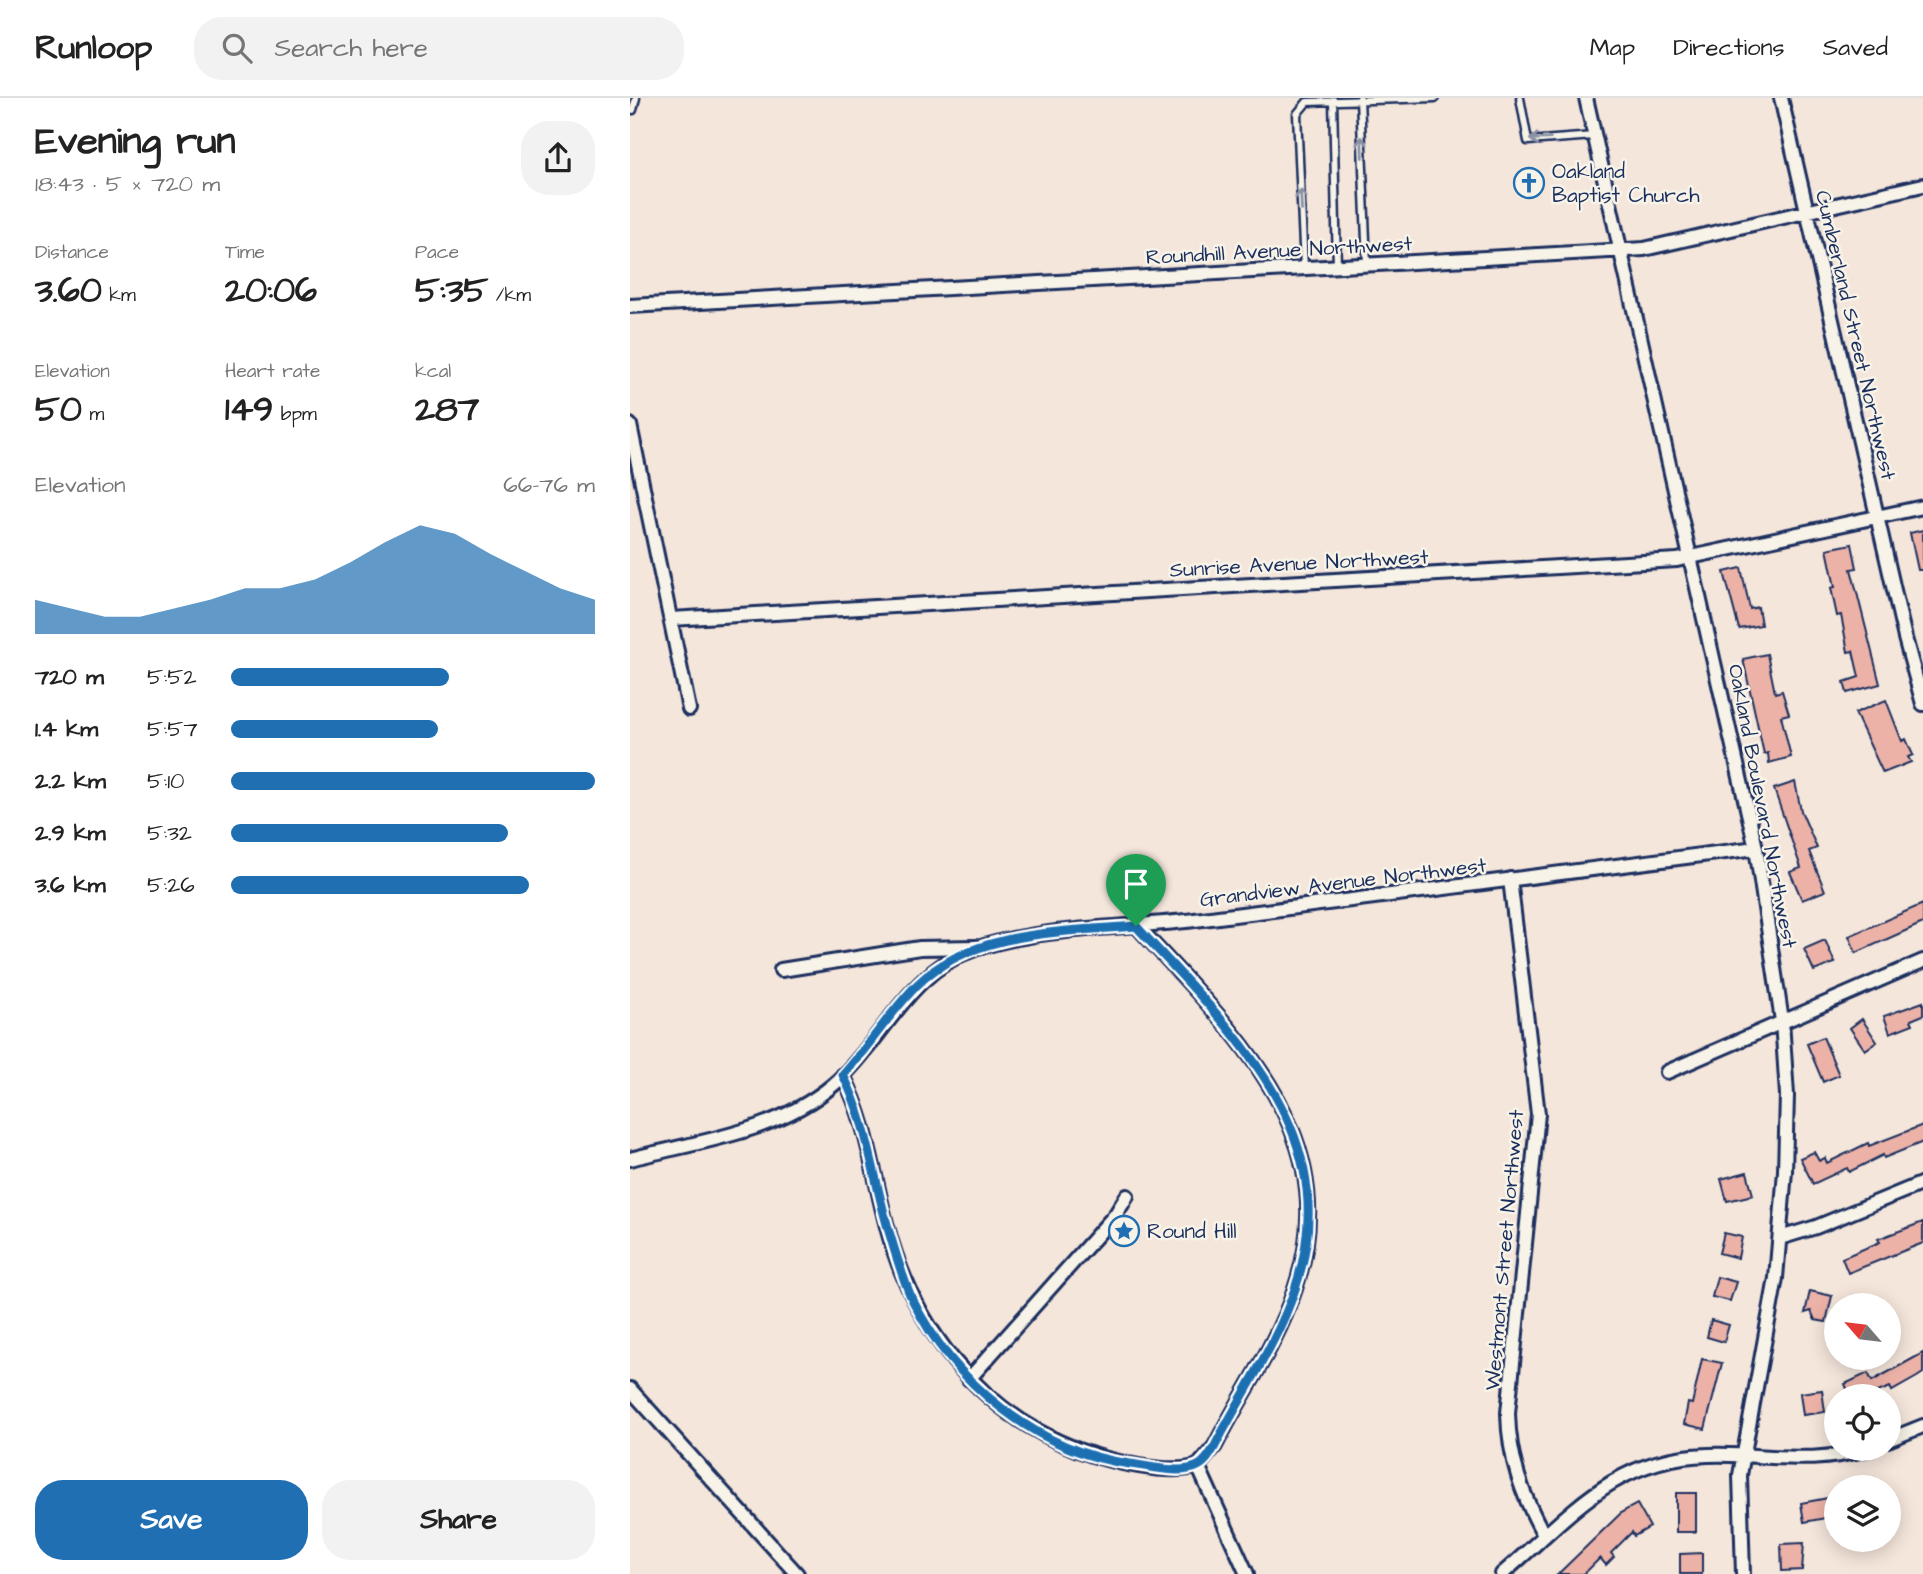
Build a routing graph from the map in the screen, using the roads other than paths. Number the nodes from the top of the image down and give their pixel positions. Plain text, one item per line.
1 (636, 98) edge
2 (1435, 98) edge
3 (1520, 98) edge
4 (1586, 98) edge
5 (1781, 98) edge
6 (1333, 100) edge
7 (1360, 100) edge
8 (630, 110) edge
9 (1594, 136) junction
10 (1923, 185) edge
11 (1808, 212) junction
12 (1621, 251) junction
13 (1367, 264) junction
14 (1337, 266) junction
15 (1304, 268) junction
16 (630, 306) edge
17 (630, 425) edge
18 (634, 456) edge
19 (1923, 507) edge
20 (1878, 515) junction
21 (1691, 558) junction
22 (671, 619) junction
23 (1923, 704) edge
24 (689, 709) dead end
25 (1756, 848) junction
26 (1510, 879) junction
27 (1136, 926) junction
28 (983, 947) junction
29 (1923, 961) edge
30 (780, 970) dead end
31 (1782, 1021) junction
32 (1667, 1072) dead end
33 (843, 1075) junction
34 (630, 1159) edge
35 (1923, 1183) edge
36 (1127, 1196) dead end
37 (1780, 1238) junction
38 (969, 1379) junction
39 (630, 1389) edge
40 (1923, 1426) edge
41 (1901, 1435) edge
42 (1744, 1455) junction
43 (1824, 1458) edge
44 (1198, 1466) junction
45 (1544, 1535) junction
46 (797, 1574) edge
47 (1247, 1574) edge
48 (1502, 1574) edge
49 (1743, 1574) edge

1 - 8 lane
2 - 7 lane
9 -> 3 lane
4 - 9 street, Oakland Boulevard Northwest
5 - 11 street, Cumberland Street Northwest
6 - 7 lane
6 - 14 lane
15 -> 6 lane
13 -> 7 lane
9 - 12 street, Oakland Boulevard Northwest
10 - 11 street, Roundhill Avenue Northwest
11 - 12 street, Roundhill Avenue Northwest
11 - 20 street, Cumberland Street Northwest
12 - 13 street, Roundhill Avenue Northwest
12 - 21 street, Oakland Boulevard Northwest
13 - 14 street, Roundhill Avenue Northwest
14 - 15 street, Roundhill Avenue Northwest
15 - 16 street, Roundhill Avenue Northwest
17 - 18 street
18 - 22 street
19 - 20 street, Sunrise Avenue Northwest
20 - 21 street, Sunrise Avenue Northwest
20 - 23 street, Cumberland Street Northwest
21 - 22 street, Sunrise Avenue Northwest
21 - 25 street, Oakland Boulevard Northwest
22 - 24 street
25 - 26 street, Grandview Avenue Northwest
25 - 31 street, Oakland Boulevard Northwest
26 - 27 street, Grandview Avenue Northwest
26 - 45 street, Westmont Street Northwest
27 - 28 street, Grandview Avenue Northwest
27 - 44 street
28 - 30 street
28 - 33 street, Grandview Avenue Northwest
29 - 31 street
31 - 32 street
31 - 37 street, Oakland Boulevard Northwest
33 - 34 street, Grandview Avenue Northwest
33 - 38 street
35 - 37 street
36 - 38 street
37 - 42 street, Oakland Boulevard Northwest
38 - 44 street
39 - 46 street
40 - 41 street
42 - 43 street
42 - 45 street
42 - 49 street, Oakland Boulevard Northwest
44 - 47 street
45 - 48 street

